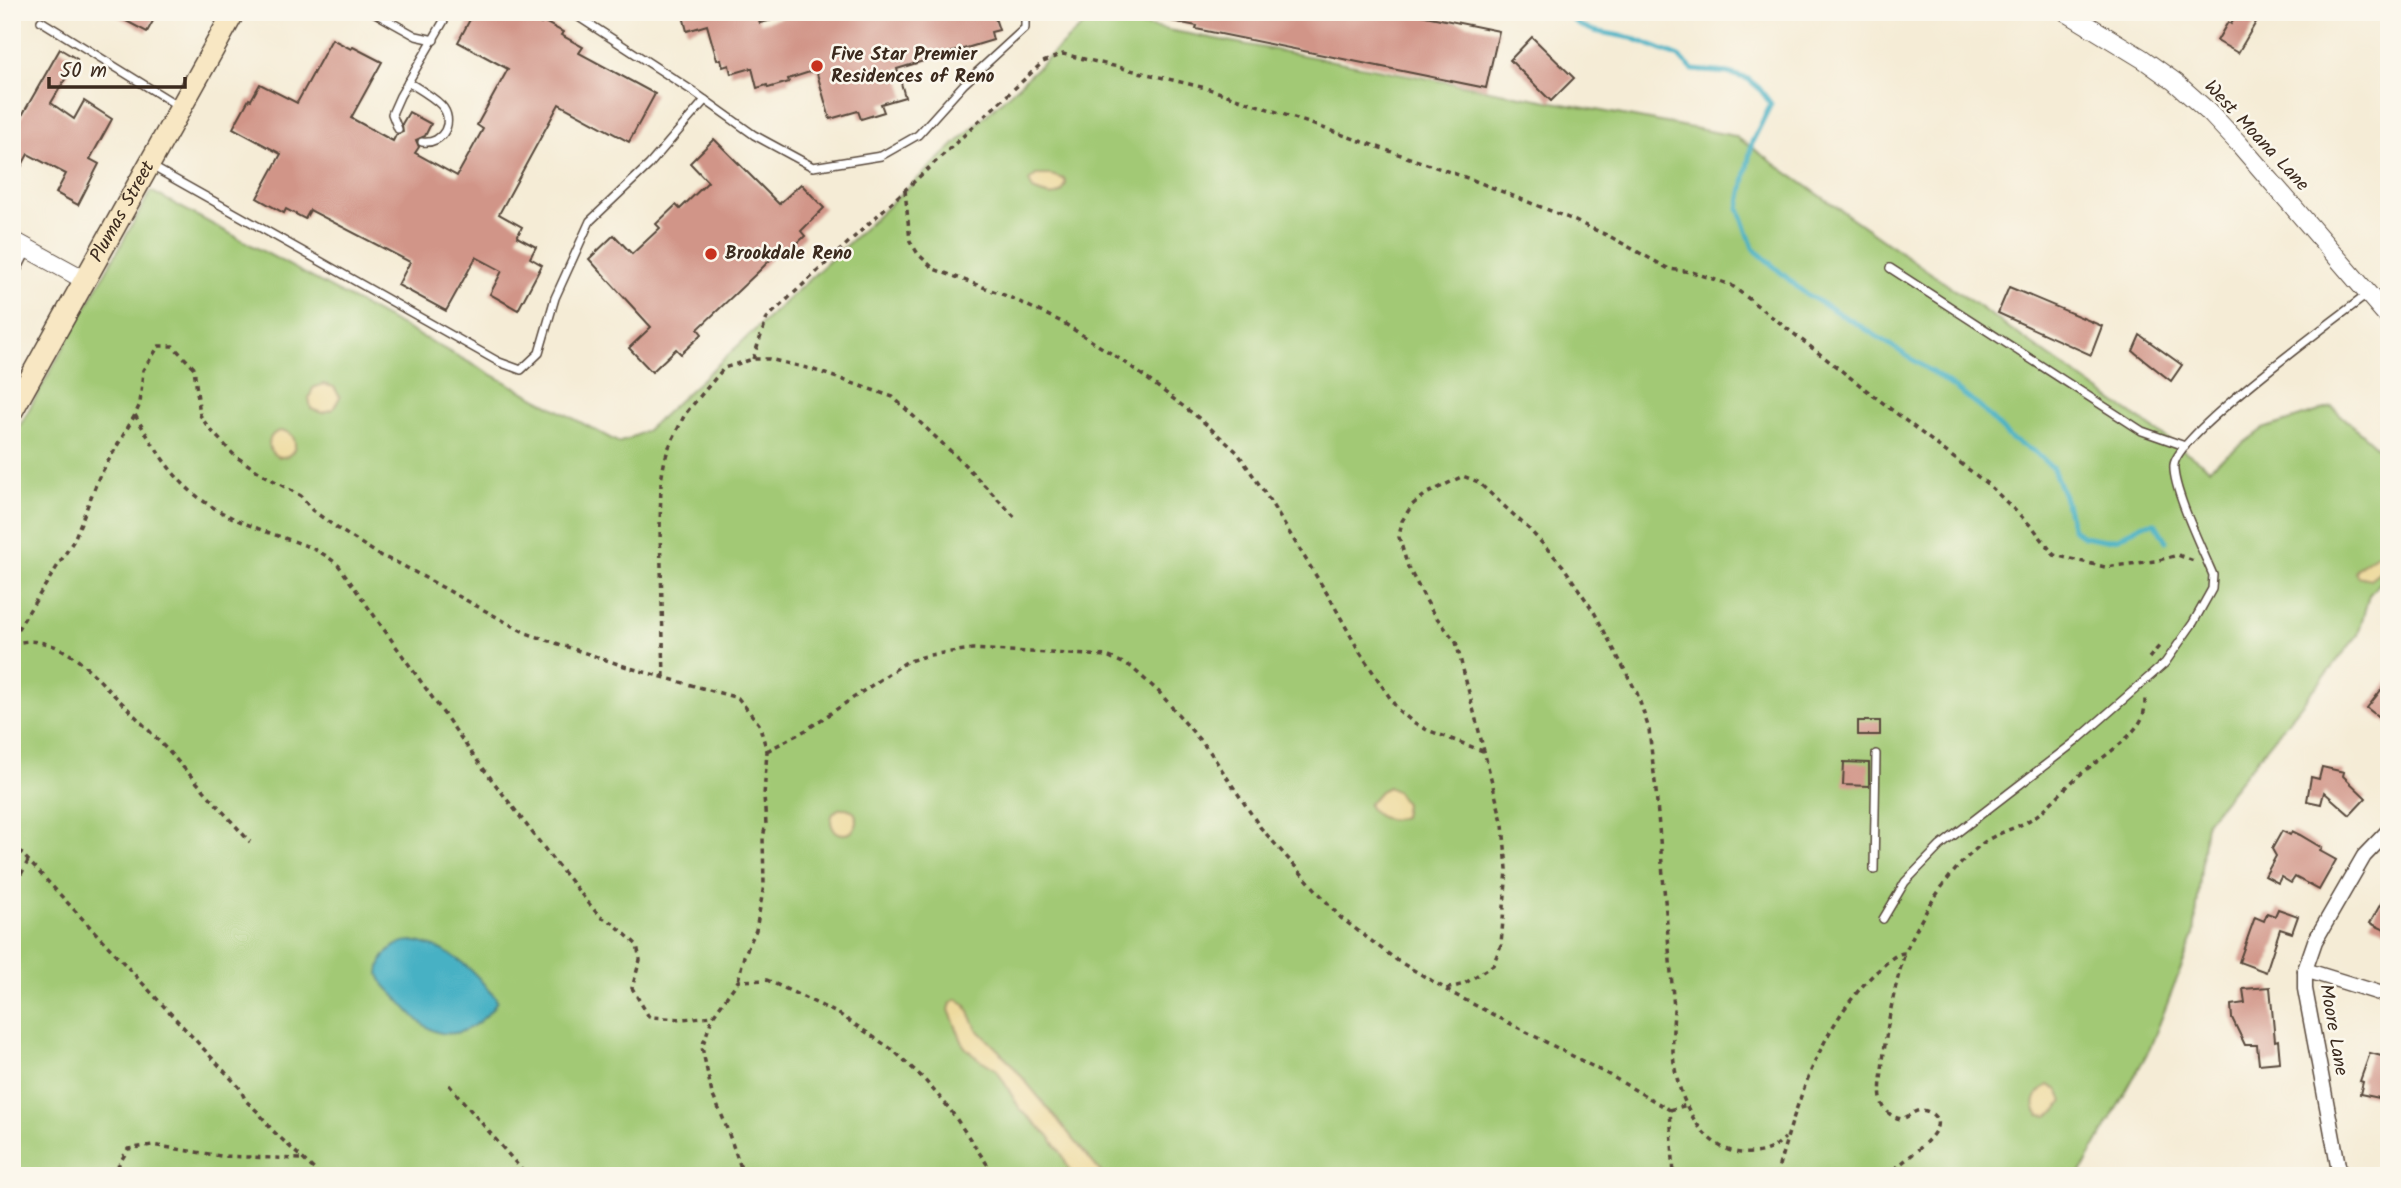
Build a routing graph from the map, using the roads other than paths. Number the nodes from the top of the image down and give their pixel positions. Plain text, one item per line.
1 (234, 12) edge
2 (373, 12) edge
3 (449, 12) edge
4 (571, 12) edge
5 (1025, 12) edge
6 (2066, 12) edge
7 (41, 21) dead end
8 (434, 40) junction
9 (408, 82) junction
10 (705, 100) junction
11 (181, 107) junction
12 (398, 129) dead end
13 (422, 142) dead end
14 (149, 164) junction
15 (20, 244) edge
16 (1890, 268) dead end
17 (12, 280) edge
18 (85, 280) junction
19 (2368, 295) junction
20 (2389, 318) edge
21 (18, 386) edge
22 (12, 411) edge
23 (2185, 446) junction
24 (1876, 754) dead end
25 (2389, 830) edge
26 (1874, 870) dead end
27 (1883, 919) dead end
28 (2305, 970) junction
29 (2389, 996) edge
30 (2340, 1176) edge

1 - 11 main road, Plumas Street
2 - 8 lane
3 - 8 lane
4 - 10 lane
5 - 10 lane
6 - 19 street, West Moana Lane
7 - 11 lane
8 - 9 lane
9 - 12 lane
9 - 13 lane
10 - 14 lane
11 - 14 main road, Plumas Street
14 - 18 main road, Plumas Street
15 - 17 lane
15 - 18 street
16 - 23 lane
18 - 21 main road, Plumas Street
19 - 20 street, West Moana Lane
19 - 23 lane
21 - 22 main road, Plumas Street
23 - 27 lane
24 - 26 lane
25 - 28 street, Moore Lane
28 - 29 street
28 - 30 street, Moore Lane

